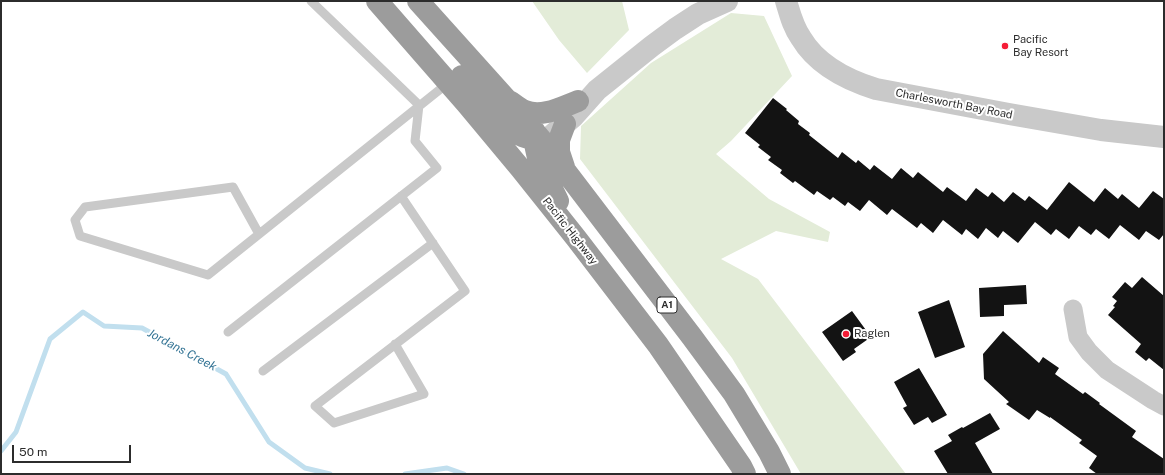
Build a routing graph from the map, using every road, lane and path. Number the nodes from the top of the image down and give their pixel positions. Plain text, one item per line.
1 (311, 1) edge
2 (377, 1) edge
3 (418, 1) edge
4 (727, 1) edge
5 (786, 1) edge
6 (393, 20) junction
7 (448, 83) junction
8 (597, 90) junction
9 (508, 101) junction
10 (578, 101) junction
11 (419, 105) junction
12 (565, 124) junction
13 (1164, 137) edge
14 (538, 138) junction
15 (565, 170) junction
16 (401, 196) junction
17 (259, 234) junction
18 (576, 238) junction
19 (433, 244) junction
20 (1073, 309) dead end
21 (228, 332) dead end
22 (395, 344) junction
23 (263, 371) dead end
24 (1164, 406) edge
25 (745, 474) edge
26 (780, 474) edge

1 - 11 lane
2 - 6 highway, Pacific Highway
3 - 9 highway, A1
4 - 8 street
5 - 13 street, Charlesworth Bay Road
6 - 7 highway, Pacific Highway
6 - 14 highway
7 - 11 lane
7 - 18 highway, Pacific Highway
8 - 10 street
8 - 12 street
9 - 10 highway
9 - 14 highway, A1
10 - 14 street
11 - 16 lane
11 - 17 lane
12 - 14 street
12 - 15 highway
14 - 15 highway, A1
14 - 18 highway
15 - 26 highway, A1
16 - 19 lane
16 - 21 lane
17 - 17 lane
18 - 25 highway, Pacific Highway
19 - 22 lane
19 - 23 lane
20 - 24 street
22 - 22 lane

